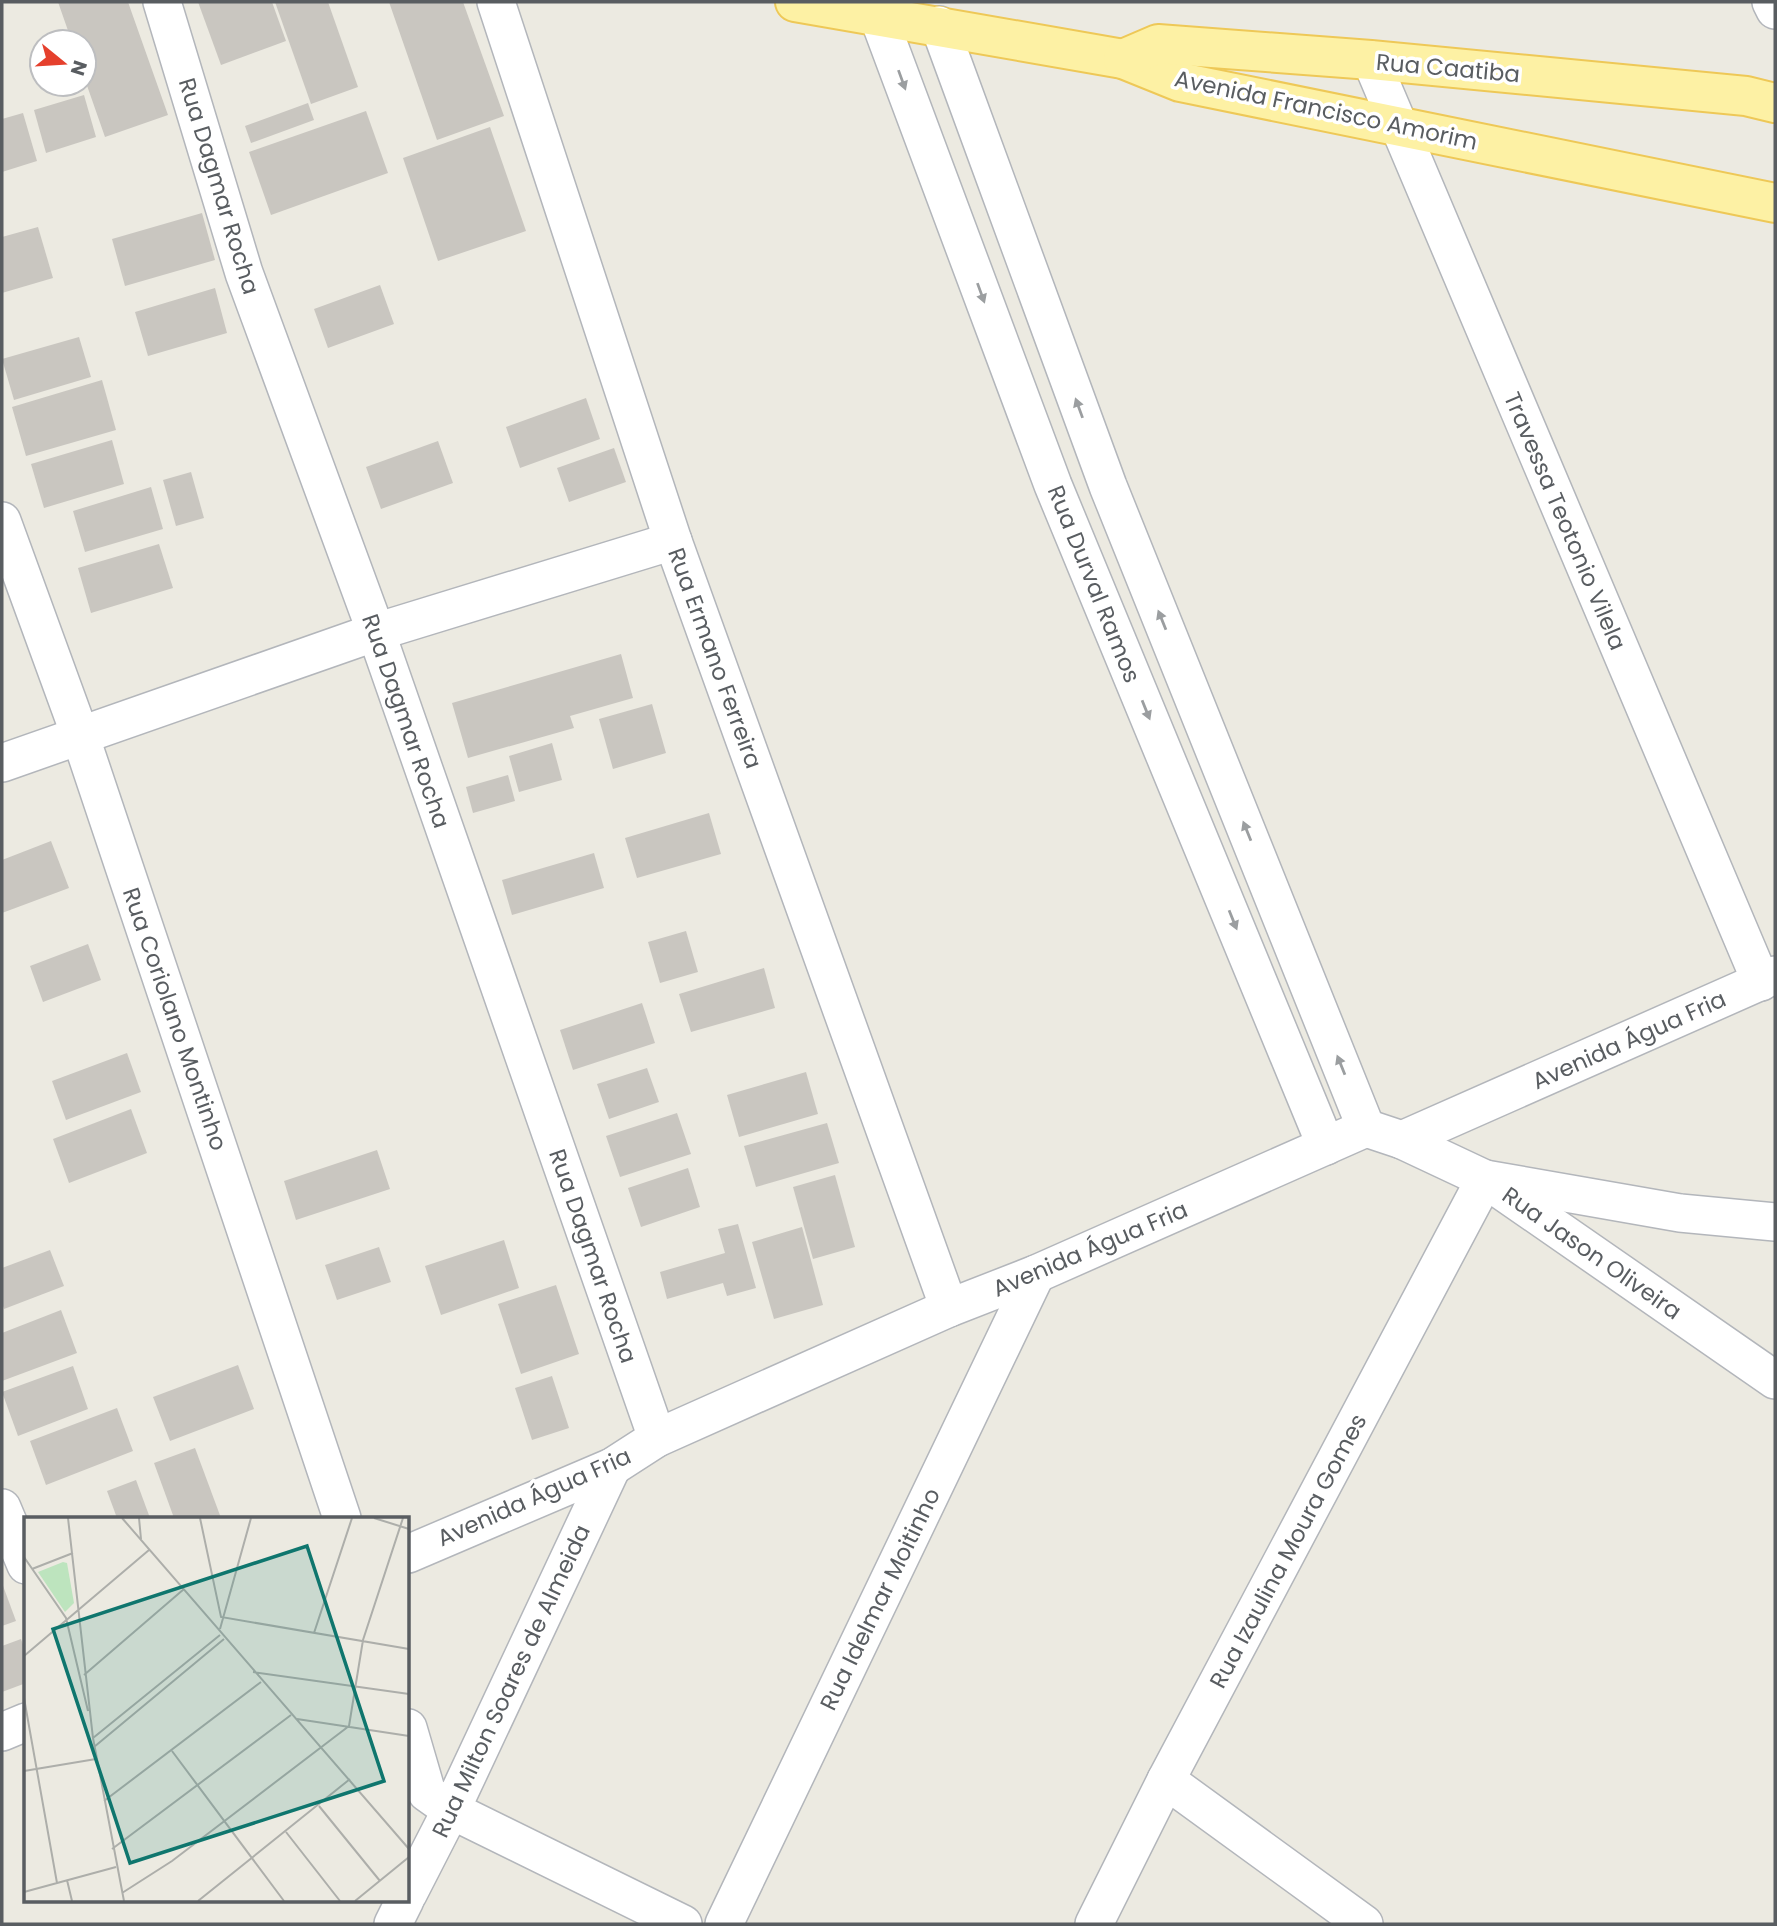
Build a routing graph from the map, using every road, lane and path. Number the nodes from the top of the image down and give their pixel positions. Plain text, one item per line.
1 (162, 2) edge
2 (496, 2) edge
3 (794, 2) edge
4 (1771, 2) edge
5 (1775, 10) edge
6 (878, 16) junction
7 (939, 25) junction
8 (1122, 59) junction
9 (1371, 60) junction
10 (1775, 103) edge
11 (1397, 126) junction
12 (1775, 203) edge
13 (2, 521) edge
14 (673, 541) junction
15 (376, 632) junction
16 (80, 735) junction
17 (2, 763) edge
18 (1768, 979) edge
19 (1366, 1128) junction
20 (1402, 1140) junction
21 (1326, 1146) junction
22 (1485, 1179) junction
23 (1775, 1222) edge
24 (1036, 1274) junction
25 (949, 1308) junction
26 (1775, 1380) edge
27 (657, 1438) junction
28 (612, 1467) junction
29 (2, 1508) edge
30 (342, 1517) edge
31 (410, 1553) edge
32 (24, 1560) edge
33 (24, 1723) edge
34 (2, 1732) edge
35 (410, 1735) edge
36 (1166, 1780) junction
37 (451, 1810) junction
38 (410, 1890) edge
39 (404, 1902) edge
40 (393, 1924) edge
41 (683, 1924) edge
42 (724, 1924) edge
43 (1094, 1924) edge
44 (1364, 1924) edge

1 - 15 street, Rua Dagmar Rocha
2 - 14 street, Rua Ermano Ferreira
3 - 6 main road, Avenida Francisco Amorim
4 - 5 street
6 - 7 main road, Avenida Francisco Amorim
6 -> 21 street, Rua Durval Ramos
7 - 8 main road, Avenida Francisco Amorim
19 -> 7 street
8 - 9 main road, Rua Caatiba
8 - 11 main road, Avenida Francisco Amorim
9 - 10 main road, Rua Caatiba
9 - 11 street, Travessa Teotonio Vilela
11 - 12 main road, Avenida Francisco Amorim
11 - 18 street, Travessa Teotonio Vilela
13 - 16 street, Rua Coriolano Montinho
14 - 15 street
14 - 25 street, Rua Ermano Ferreira
15 - 16 street
15 - 27 street, Rua Dagmar Rocha
16 - 17 street
16 - 30 street, Rua Coriolano Montinho
18 - 20 street, Avenida Água Fria
19 - 20 street
19 - 21 street, Avenida Água Fria
20 - 22 street, Rua Jason Oliveira
21 - 24 street, Avenida Água Fria
22 - 23 street
22 - 26 street, Rua Jason Oliveira
22 - 36 street, Rua Izaulina Moura Gomes
24 - 25 street, Avenida Água Fria
24 - 42 street, Rua Idelmar Moitinho
25 - 27 street, Avenida Água Fria
27 - 28 street, Avenida Água Fria
28 - 31 street, Avenida Água Fria
28 - 37 street, Rua Milton Soares de Almeida
29 - 32 street
33 - 34 street
35 - 37 street
36 - 43 street, Rua Izaulina Moura Gomes
36 - 44 street
37 - 38 street, Rua Milton Soares de Almeida
37 - 41 street
39 - 40 street

